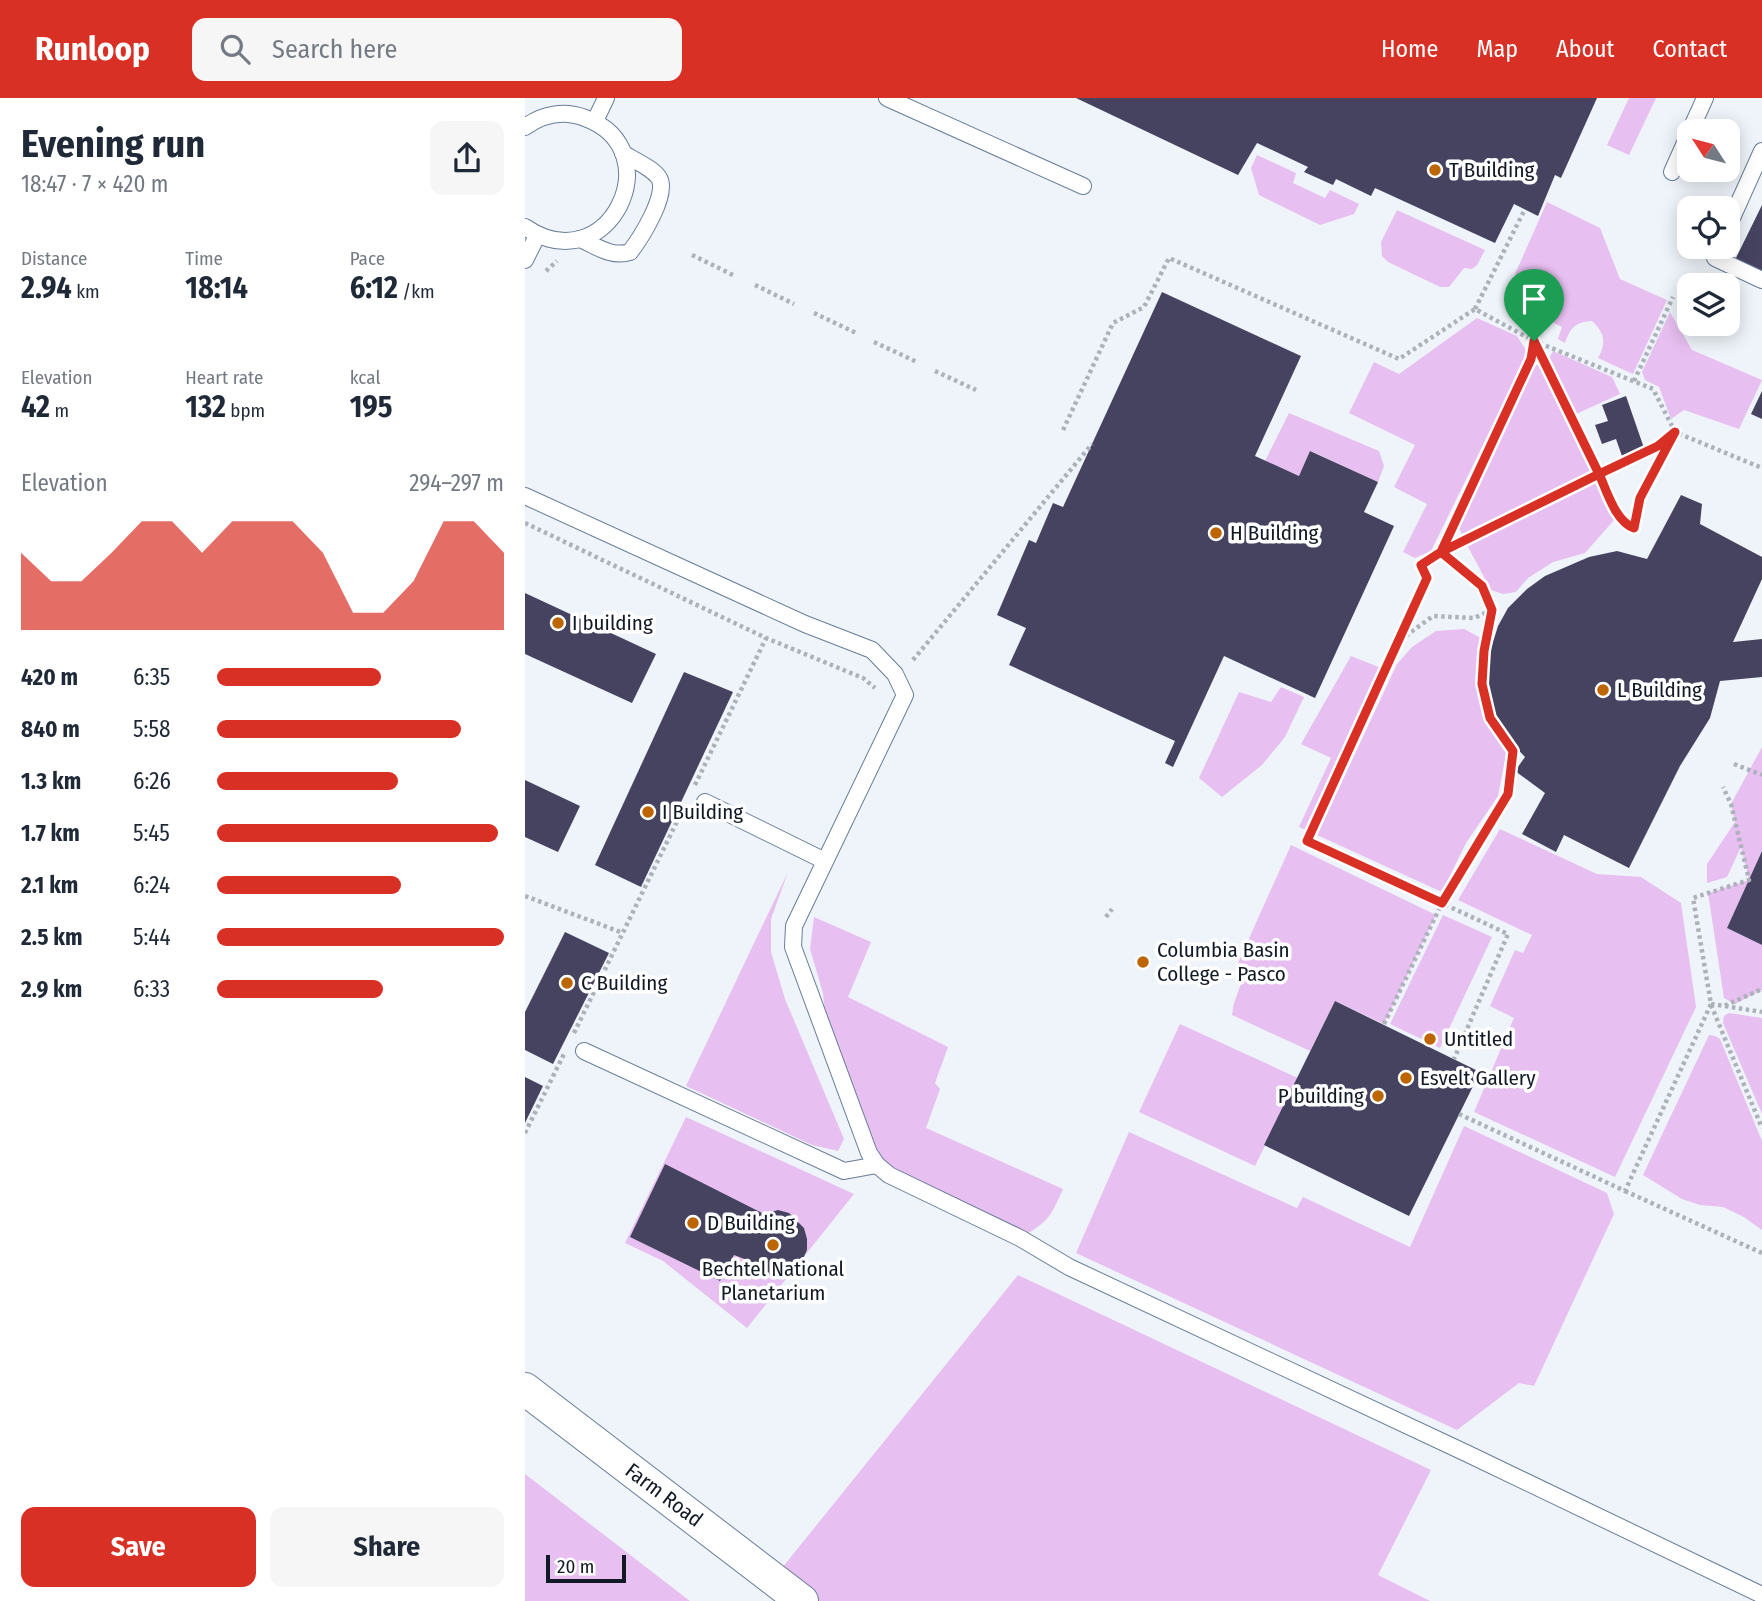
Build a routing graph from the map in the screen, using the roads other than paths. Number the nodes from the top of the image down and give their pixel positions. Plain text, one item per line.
1 (606, 98) edge
2 (887, 98) edge
3 (1705, 98) edge
4 (1695, 119) edge
5 (595, 121) junction
6 (525, 127) edge
7 (1762, 151) edge
8 (623, 153) junction
9 (1677, 161) edge
10 (1672, 172) dead end
11 (1083, 186) dead end
12 (1740, 200) edge
13 (531, 231) edge
14 (580, 239) junction
15 (1717, 259) edge
16 (525, 260) edge
17 (1762, 281) edge
18 (525, 496) edge
19 (705, 802) dead end
20 (825, 860) junction
21 (584, 1051) dead end
22 (877, 1165) junction
23 (525, 1389) edge
24 (1762, 1595) edge
25 (802, 1601) edge

1 - 5 lane
2 - 11 lane
3 - 4 lane
5 - 6 lane
5 - 8 lane
7 - 12 lane
8 - 14 lane
8 - 14 lane
9 - 10 lane
13 - 14 lane
13 - 16 lane
15 - 17 lane
18 - 20 lane
19 - 20 lane
20 - 22 lane
21 - 22 lane
22 - 24 lane
23 - 25 street, Farm Road

